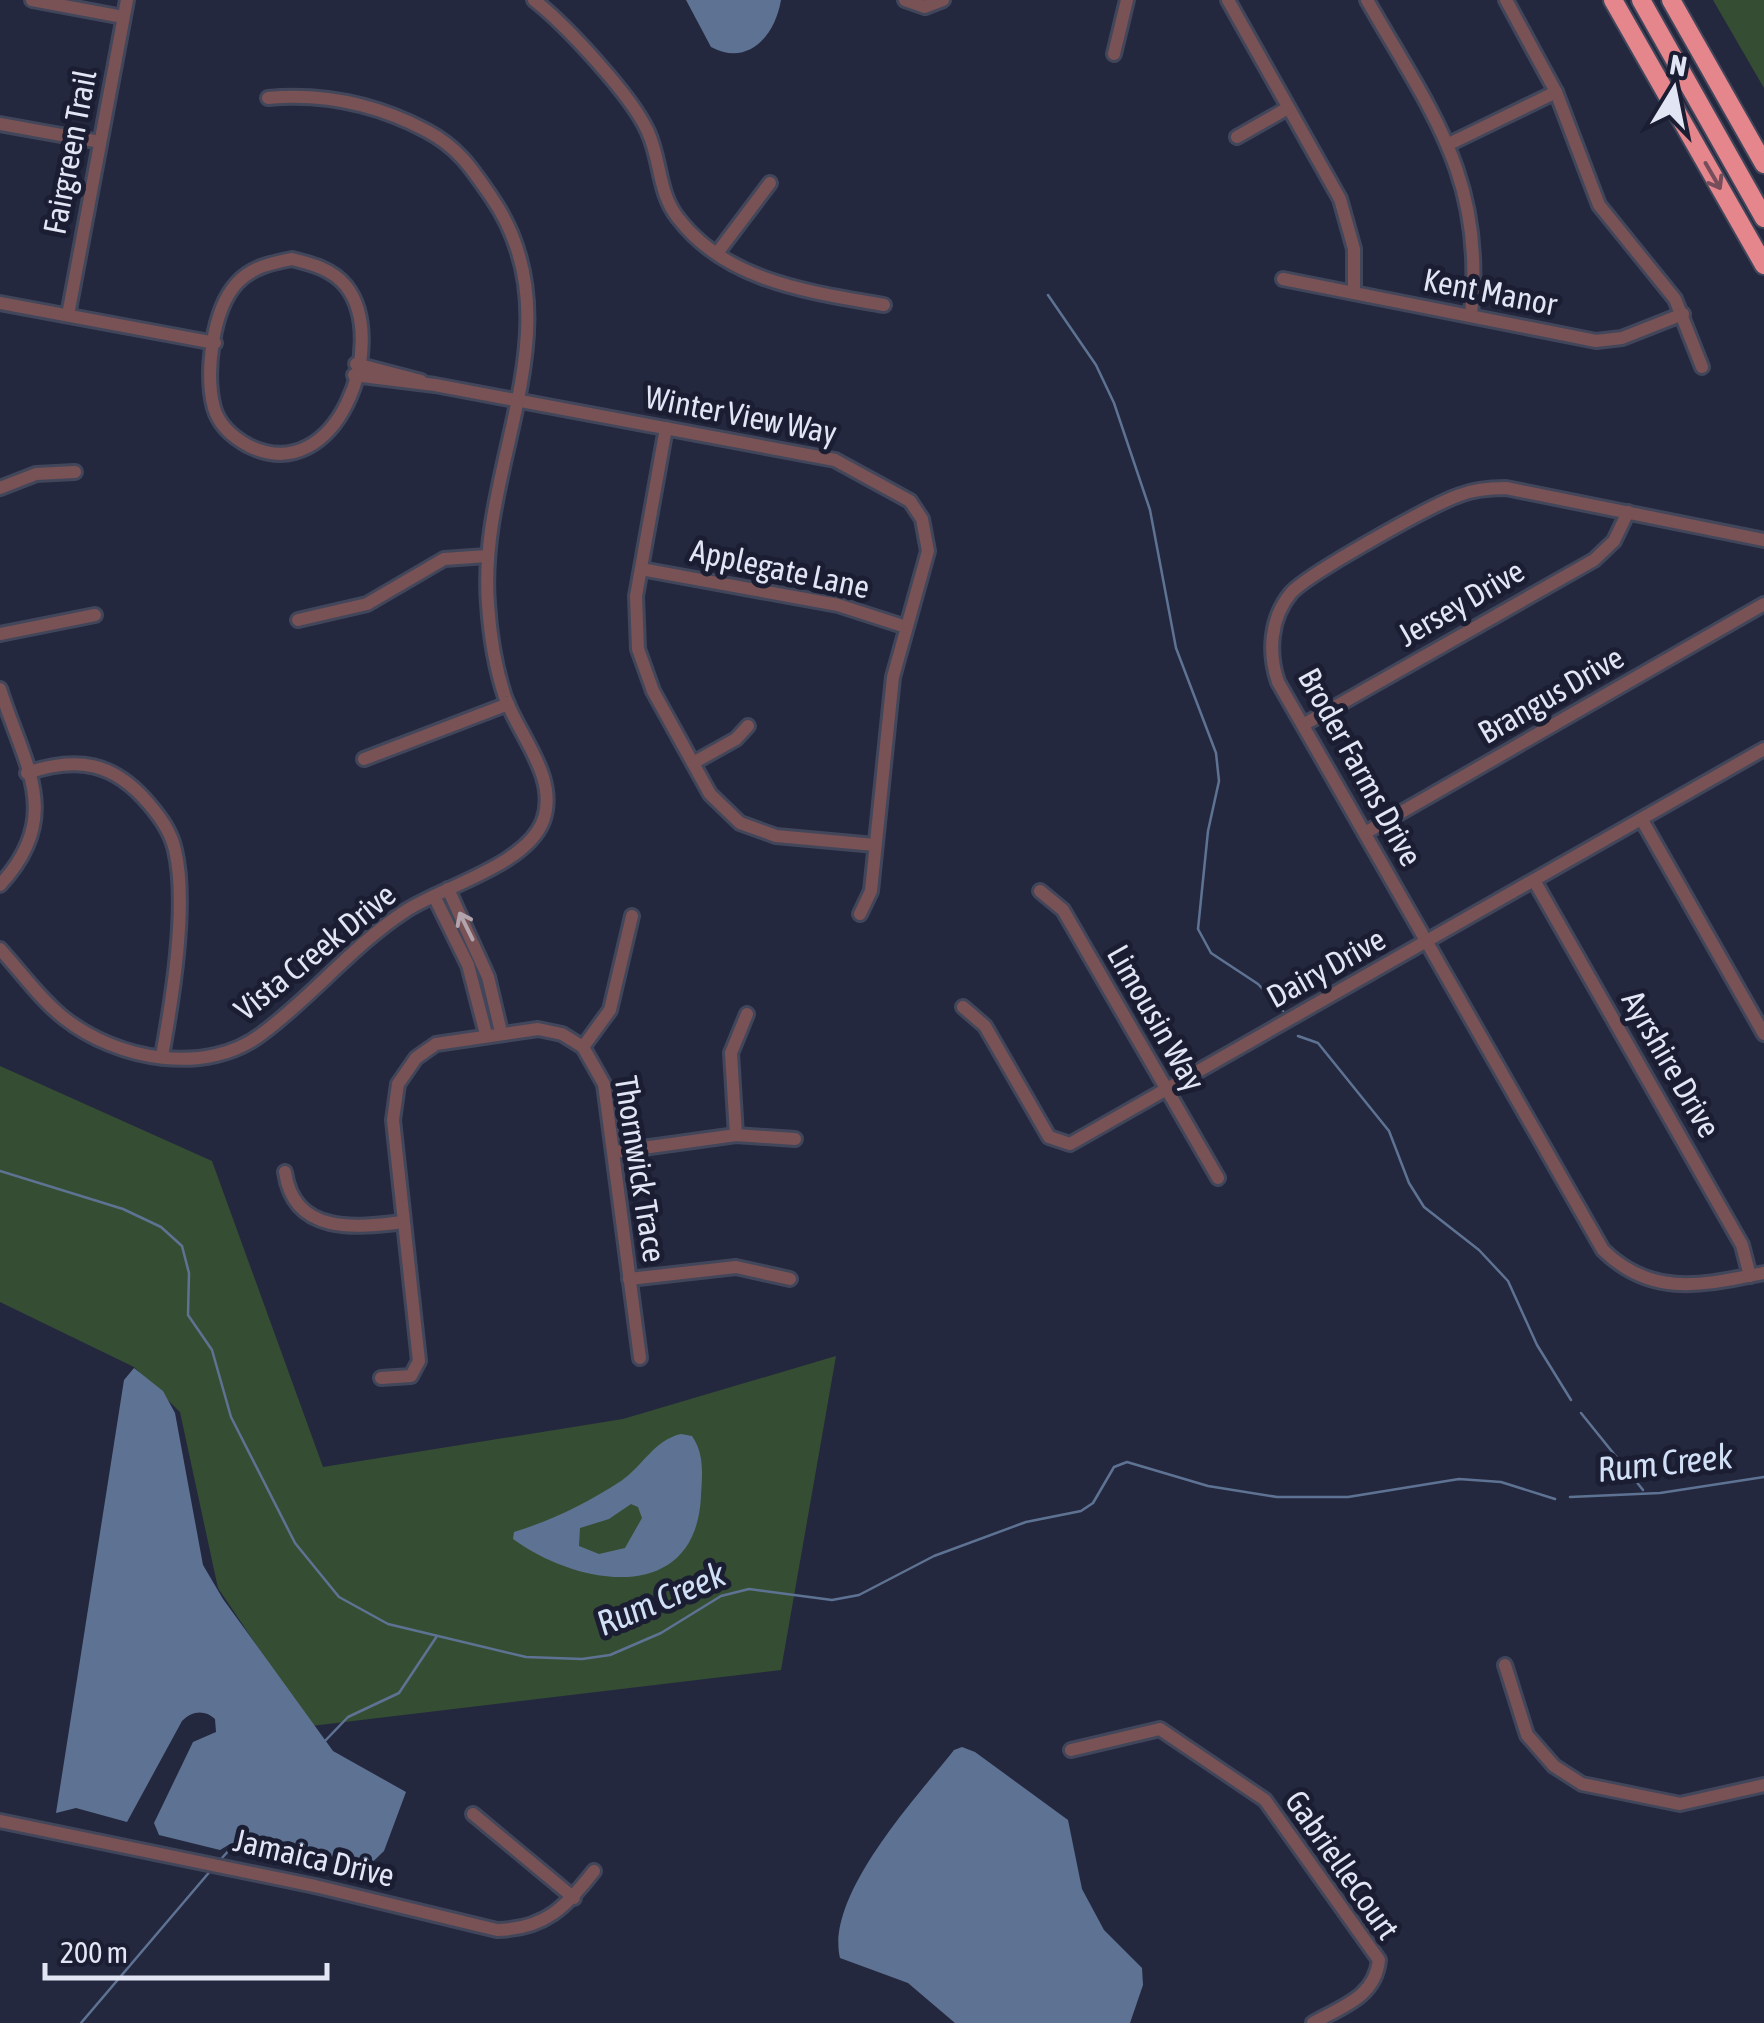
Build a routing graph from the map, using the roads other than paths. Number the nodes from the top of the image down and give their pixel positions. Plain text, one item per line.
1 (32, 0) edge
2 (127, 0) edge
3 (534, 0) edge
4 (904, 0) edge
5 (942, 0) edge
6 (1127, 0) edge
7 (1228, 0) edge
8 (1368, 0) edge
9 (1506, 0) edge
10 (1612, 0) edge
11 (1641, 0) edge
12 (1671, 0) edge
13 (124, 18) junction
14 (1114, 54) dead end
15 (1556, 92) junction
16 (268, 98) dead end
17 (1288, 108) junction
18 (0, 124) edge
19 (1237, 137) dead end
20 (100, 142) junction
21 (1449, 144) junction
22 (1764, 164) edge
23 (770, 183) dead end
24 (1764, 218) edge
25 (718, 252) junction
26 (1764, 265) edge
27 (1283, 280) dead end
28 (1354, 292) junction
29 (0, 303) edge
30 (884, 304) dead end
31 (1683, 314) junction
32 (68, 315) junction
33 (1471, 315) junction
34 (215, 343) junction
35 (1702, 367) dead end
36 (355, 370) junction
37 (516, 400) junction
38 (666, 428) junction
39 (75, 472) dead end
40 (0, 488) edge
41 (1628, 512) junction
42 (1764, 540) edge
43 (487, 556) junction
44 (641, 568) junction
45 (1764, 604) edge
46 (95, 615) dead end
47 (298, 620) dead end
48 (906, 627) junction
49 (0, 634) edge
50 (0, 689) edge
51 (508, 704) junction
52 (1303, 725) junction
53 (748, 726) dead end
54 (1764, 749) edge
55 (364, 759) dead end
56 (693, 763) junction
57 (27, 774) junction
58 (1642, 820) junction
59 (1366, 833) junction
60 (875, 845) junction
61 (1535, 882) junction
62 (0, 884) edge
63 (448, 888) junction
64 (1040, 891) dead end
65 (434, 896) junction
66 (860, 914) dead end
67 (632, 916) dead end
68 (1427, 942) junction
69 (0, 948) edge
70 (474, 961) junction
71 (963, 1007) dead end
72 (746, 1014) dead end
73 (502, 1032) junction
74 (486, 1034) junction
75 (1764, 1034) edge
76 (583, 1047) junction
77 (162, 1056) junction
78 (1165, 1090) junction
79 (736, 1135) junction
80 (795, 1139) dead end
81 (614, 1152) junction
82 (285, 1172) dead end
83 (1218, 1178) dead end
84 (403, 1222) junction
85 (1757, 1275) edge
86 (790, 1278) dead end
87 (630, 1280) junction
88 (640, 1358) dead end
89 (381, 1378) dead end
90 (1506, 1665) dead end
91 (1071, 1750) dead end
92 (1764, 1785) edge
93 (473, 1814) dead end
94 (0, 1821) edge
95 (594, 1870) dead end
96 (574, 1898) junction
97 (1313, 2023) edge

1 - 13 street
2 - 13 street, Fairgreen Trail
3 - 25 street
4 - 5 street
6 - 14 street
7 - 17 street
8 - 21 street
9 - 15 street
10 -> 26 highway
11 - 24 highway
12 - 22 highway
13 - 20 street, Fairgreen Trail
15 - 21 street
15 - 31 street
16 - 37 street, Vista Creek Drive
17 - 19 street
17 - 28 street
18 - 20 street
20 - 32 street, Fairgreen Trail
21 - 33 street
23 - 25 street
25 - 30 street
27 - 28 street, Kent Manor
28 - 33 street, Kent Manor
29 - 32 street
31 - 33 street, Kent Manor
31 - 35 street
32 - 34 street
34 - 36 street
34 - 36 street
36 - 37 street, Winter View Way
37 - 38 street, Winter View Way
37 - 43 street, Vista Creek Drive
38 - 44 street
38 - 48 street, Winter View Way
39 - 40 street
41 - 42 street, Broder Farms Drive
41 - 52 street, Jersey Drive
41 - 52 street, Broder Farms Drive
43 - 47 street
43 - 51 street, Vista Creek Drive
44 - 48 street, Applegate Lane
44 - 56 street
45 - 59 street, Brangus Drive
46 - 49 street
48 - 60 street, Winter View Way
50 - 57 street
51 - 55 street
51 - 63 street, Vista Creek Drive
52 - 59 street, Broder Farms Drive
53 - 56 street
54 - 58 street, Dairy Drive
56 - 60 street
57 - 62 street
57 - 77 street
58 - 61 street, Dairy Drive
58 - 75 street
59 - 68 street, Broder Farms Drive
60 - 66 street, Winter View Way
61 - 68 street, Dairy Drive
61 - 85 street, Ayrshire Drive
63 - 65 street, Vista Creek Drive
70 -> 63 street
64 - 78 street, Limousin Way
65 - 70 street
65 - 77 street, Vista Creek Drive
67 - 76 street
68 - 78 street, Dairy Drive
68 - 85 street, Broder Farms Drive
69 - 77 street, Vista Creek Drive
70 - 73 street
70 - 74 street
71 - 78 street, Dairy Drive
72 - 79 street
73 - 74 street, Thornwick Trace
73 - 76 street, Thornwick Trace
74 - 84 street, Thornwick Trace
76 - 81 street, Thornwick Trace
78 - 83 street, Limousin Way
79 - 80 street
79 - 81 street
81 - 87 street, Thornwick Trace
82 - 84 street
84 - 89 street, Thornwick Trace
86 - 87 street
87 - 88 street, Thornwick Trace
90 - 92 street
91 - 97 street, GabrielleCourt
93 - 96 street
94 - 96 street, Jamaica Drive
95 - 96 street, Jamaica Drive

